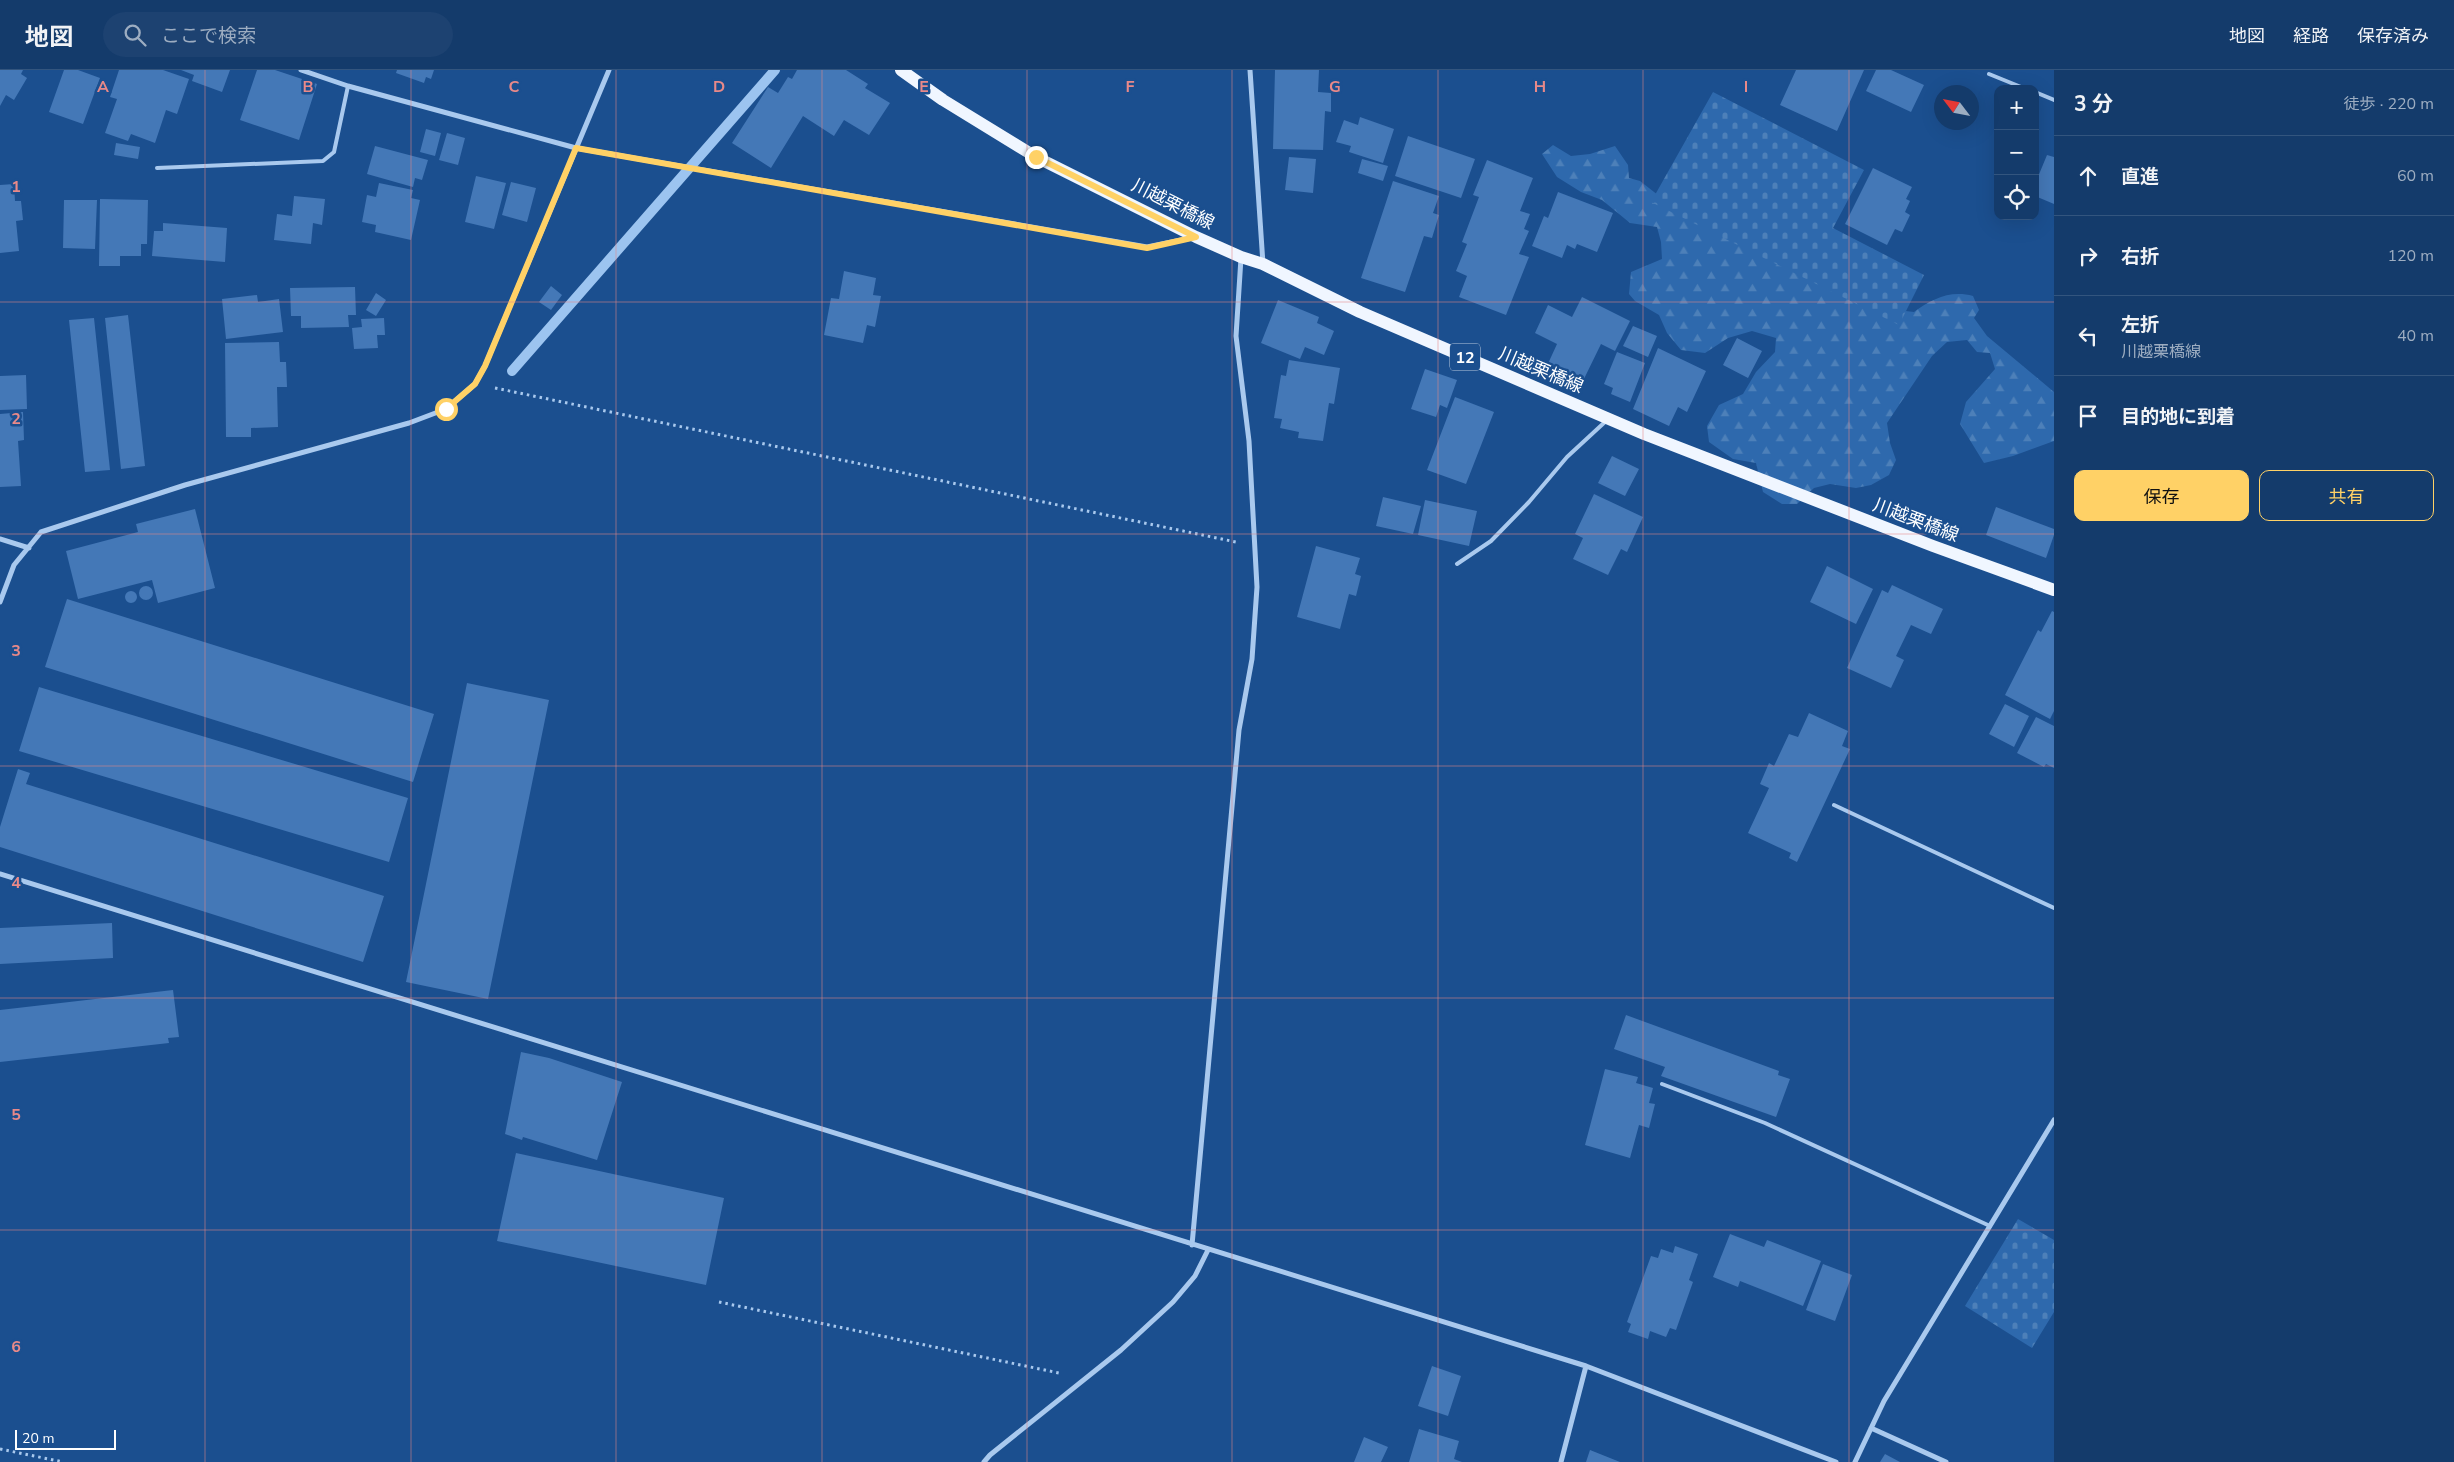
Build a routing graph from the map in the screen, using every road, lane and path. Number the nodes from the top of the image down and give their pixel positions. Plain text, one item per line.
1 (301, 70) edge
2 (609, 70) edge
3 (901, 70) edge
4 (1250, 70) edge
5 (1989, 74) dead end
6 (2016, 85) edge
7 (348, 86) junction
8 (2039, 94) edge
9 (2054, 100) edge
10 (576, 148) junction
11 (157, 168) dead end
12 (1196, 237) junction
13 (1241, 257) junction
14 (1263, 264) junction
15 (475, 384) junction
16 (1609, 418) junction
17 (0, 539) edge
18 (1253, 546) junction
19 (28, 548) junction
20 (1456, 564) dead end
21 (2054, 590) edge
22 (0, 602) edge
23 (1834, 805) dead end
24 (0, 874) edge
25 (2054, 908) edge
26 (1662, 1084) dead end
27 (2054, 1120) edge
28 (1990, 1226) junction
29 (1192, 1245) junction
30 (1208, 1250) junction
31 (719, 1302) dead end
32 (1586, 1366) junction
33 (1087, 1378) junction
34 (1871, 1428) junction
35 (0, 1449) edge
36 (62, 1462) edge
37 (984, 1462) edge
38 (1561, 1462) edge
39 (1836, 1462) edge
40 (1855, 1462) edge
41 (1946, 1462) edge

1 - 7 street
2 - 10 street
3 - 12 main road, 川越栗橋線 / 12
4 - 14 street
5 - 6 lane
7 - 10 street
7 - 11 lane
8 - 9 lane
10 - 12 street
10 - 15 street
12 - 13 main road, 川越栗橋線 / 12
13 - 14 main road, 川越栗橋線 / 12
13 - 18 street
14 - 16 main road, 川越栗橋線 / 12
15 - 18 path
15 - 19 street
16 - 20 lane
16 - 21 main road, 川越栗橋線 / 12
17 - 19 street
18 - 29 street
19 - 22 street
23 - 25 lane
24 - 29 street
26 - 28 lane
27 - 28 street
28 - 34 street
29 - 30 street
30 - 32 street
30 - 33 street
31 - 33 path
32 - 38 street
32 - 39 street
33 - 37 street
34 - 40 street
34 - 41 street
35 - 36 path

